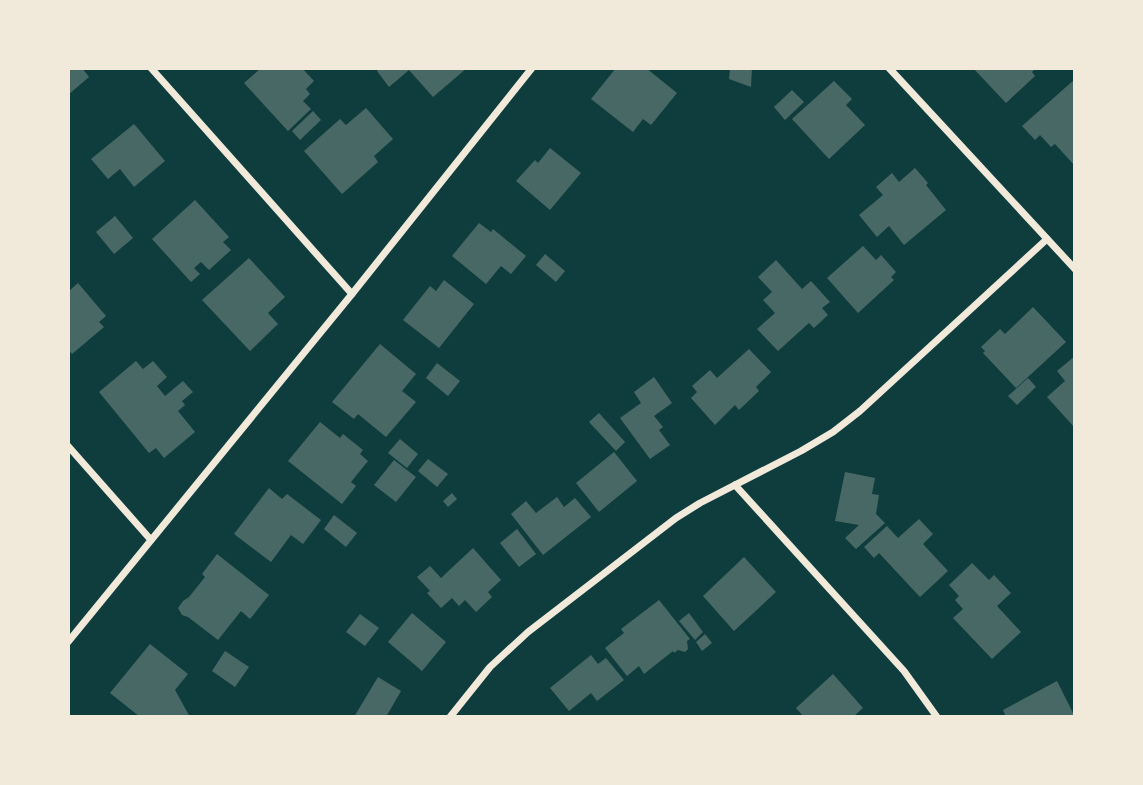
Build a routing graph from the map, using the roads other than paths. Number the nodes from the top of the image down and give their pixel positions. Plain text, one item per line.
1 (151, 68) edge
2 (532, 68) edge
3 (890, 68) edge
4 (1047, 239) junction
5 (1075, 269) edge
6 (352, 295) junction
7 (68, 446) edge
8 (735, 485) junction
9 (151, 540) junction
10 (68, 642) edge
11 (450, 717) edge
12 (937, 717) edge

1 - 6 street
2 - 6 street
3 - 4 street
4 - 5 street
4 - 8 street
6 - 9 street
7 - 9 street
8 - 11 street
8 - 12 street
9 - 10 street

